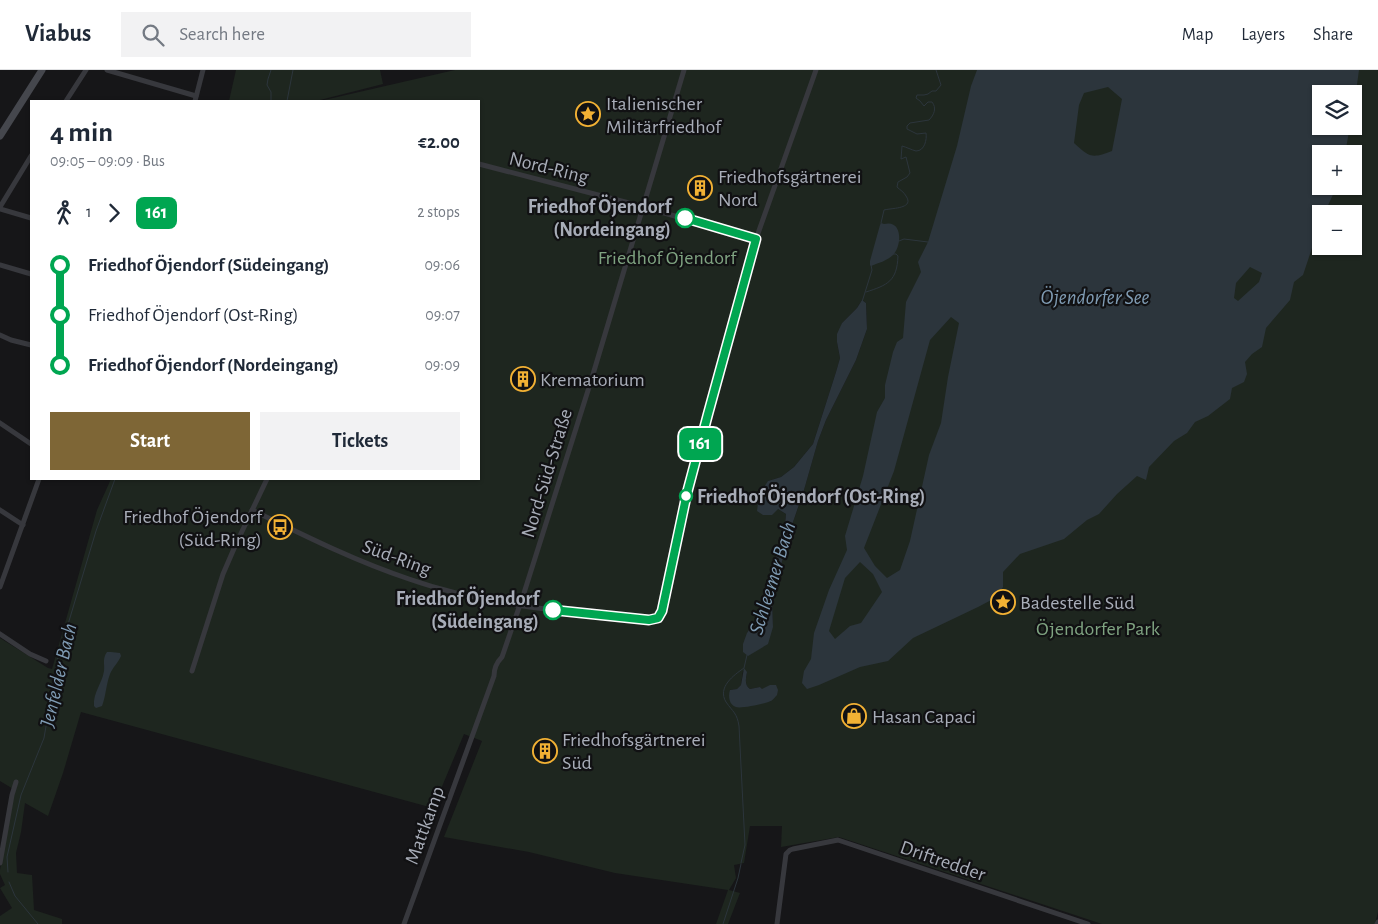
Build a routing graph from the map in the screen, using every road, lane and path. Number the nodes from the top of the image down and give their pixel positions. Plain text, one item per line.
1 (42, 70) edge
2 (86, 70) edge
3 (107, 70) edge
4 (203, 70) edge
5 (684, 70) edge
6 (816, 70) edge
7 (196, 99) edge
8 (67, 100) edge
9 (0, 136) edge
10 (30, 159) edge
11 (480, 164) edge
12 (643, 207) junction
13 (0, 208) edge
14 (30, 218) edge
15 (756, 239) junction
16 (0, 265) edge
17 (30, 274) edge
18 (0, 335) edge
19 (30, 345) edge
20 (0, 423) edge
21 (30, 443) edge
22 (39, 480) edge
23 (267, 480) edge
24 (0, 510) edge
25 (252, 510) junction
26 (23, 525) junction
27 (0, 587) edge
28 (520, 606) junction
29 (0, 634) edge
30 (46, 661) dead end
31 (192, 671) dead end
32 (472, 737) joint
33 (16, 782) dead end
34 (0, 863) edge
35 (404, 924) edge
36 (777, 924) edge
37 (1088, 924) edge

1 - 9 main road
2 - 8 street
3 - 7 street
4 - 7 street
5 - 12 street, Nord-Süd-Straße
6 - 15 street
10 - 13 street
11 - 12 street, Nord-Ring
12 - 15 street, Nord-Ring
12 - 28 street, Nord-Süd-Straße
13 - 14 street
15 - 28 street, Süd-Ring
16 - 17 street
18 - 19 street
20 - 21 street
22 - 26 street
23 - 25 street
24 - 26 street
25 - 28 street, Süd-Ring
25 - 31 street
26 - 27 street
28 - 32 street, Nord-Süd-Straße
29 - 30 street
32 - 35 street, Mattkamp
33 - 34 street
36 - 37 street, Driftredder

